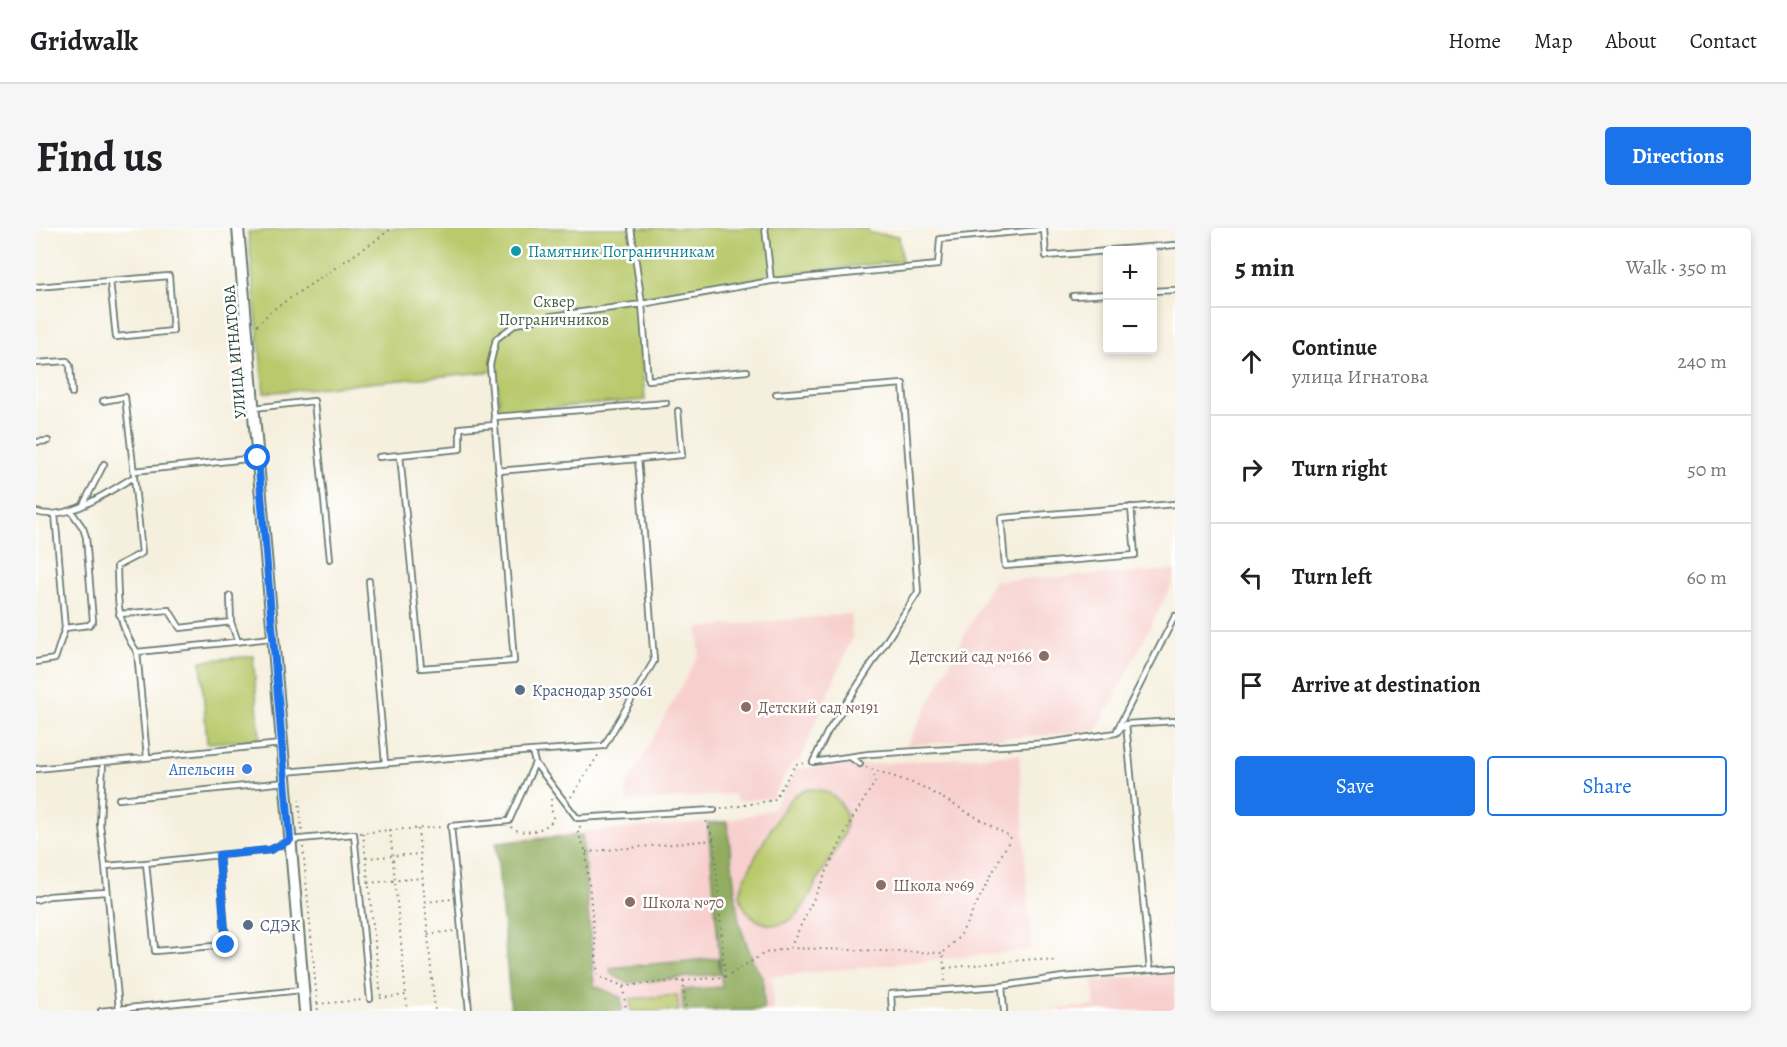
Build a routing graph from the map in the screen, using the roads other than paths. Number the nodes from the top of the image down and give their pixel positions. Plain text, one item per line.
1 (238, 228) edge
2 (632, 228) edge
3 (765, 228) edge
4 (1175, 246) edge
5 (1157, 247) edge
6 (1103, 251) edge
7 (110, 281) junction
8 (771, 281) junction
9 (36, 287) edge
10 (1175, 290) edge
11 (1157, 291) edge
12 (1103, 294) edge
13 (1073, 296) dead end
14 (642, 304) junction
15 (36, 363) edge
16 (747, 370) dead end
17 (72, 393) dead end
18 (776, 394) dead end
19 (103, 401) dead end
20 (666, 403) dead end
21 (254, 408) junction
22 (678, 411) dead end
23 (494, 417) junction
24 (495, 425) junction
25 (48, 441) dead end
26 (36, 442) edge
27 (400, 455) junction
28 (379, 456) dead end
29 (258, 458) junction
30 (638, 459) junction
31 (104, 464) dead end
32 (498, 471) junction
33 (134, 474) junction
34 (1175, 504) edge
35 (83, 505) junction
36 (1131, 507) junction
37 (71, 511) junction
38 (36, 512) edge
39 (55, 514) junction
40 (330, 559) dead end
41 (369, 581) dead end
42 (230, 596) dead end
43 (119, 614) junction
44 (1175, 616) edge
45 (231, 622) junction
46 (65, 628) junction
47 (272, 638) junction
48 (238, 642) junction
49 (137, 652) junction
50 (36, 662) edge
51 (1175, 721) edge
52 (1126, 724) junction
53 (1116, 733) junction
54 (282, 744) junction
55 (532, 751) junction
56 (147, 757) junction
57 (850, 757) junction
58 (103, 762) junction
59 (385, 763) junction
60 (535, 763) junction
61 (860, 764) road end
62 (36, 769) edge
63 (285, 777) junction
64 (119, 799) dead end
65 (714, 810) road end
66 (290, 840) junction
67 (219, 855) junction
68 (146, 863) junction
69 (105, 866) junction
70 (106, 892) junction
71 (36, 900) edge
72 (1175, 968) edge
73 (1150, 970) junction
74 (1002, 986) junction
75 (303, 990) junction
76 (370, 999) road end
77 (119, 1009) junction
78 (101, 1011) edge
79 (305, 1011) edge
80 (469, 1011) edge
81 (892, 1011) edge
82 (1005, 1011) edge

1 - 21 street, УЛИЦА ИГНАТОВА
2 - 14 lane
3 - 8 lane
4 - 5 lane
6 - 8 lane
7 - 7 lane
7 - 9 lane
8 - 14 lane
10 - 11 lane
12 - 13 lane
14 - 16 lane
14 - 23 lane
15 - 17 lane
18 - 57 lane
19 - 33 lane
20 - 23 lane
21 - 29 street, УЛИЦА ИГНАТОВА
21 - 40 lane
22 - 30 lane
23 - 24 lane
24 - 27 lane
24 - 32 lane
25 - 26 lane
27 - 28 lane
27 - 32 lane
29 - 33 lane
29 - 47 street, УЛИЦА ИГНАТОВА
30 - 32 lane
30 - 55 lane
31 - 35 lane
33 - 35 lane
33 - 43 lane
34 - 36 lane
35 - 37 lane
36 - 36 lane
37 - 39 lane
37 - 46 lane
38 - 39 lane
39 - 46 lane
41 - 59 lane
42 - 45 lane
43 - 45 lane
43 - 49 lane
44 - 53 lane
45 - 48 lane
46 - 50 lane
47 - 48 lane
47 - 54 street, УЛИЦА ИГНАТОВА
48 - 49 lane
49 - 56 lane
51 - 52 lane
52 - 53 lane
52 - 73 lane
53 - 57 lane
54 - 56 lane
54 - 63 street, УЛИЦА ИГНАТОВА
55 - 59 lane
55 - 60 lane
56 - 58 lane
57 - 61 lane
58 - 62 lane
58 - 69 lane
59 - 63 lane
60 - 65 lane
60 - 80 lane
63 - 64 lane
63 - 66 street, УЛИЦА ИГНАТОВА
66 - 67 lane
66 - 75 street, УЛИЦА ИГНАТОВА
66 - 76 lane
67 - 68 lane
67 - 68 lane
68 - 69 lane
69 - 70 lane
70 - 71 lane
70 - 77 lane
72 - 73 lane
73 - 74 lane
74 - 81 lane
74 - 82 lane
75 - 77 lane
75 - 79 street, УЛИЦА ИГНАТОВА
77 - 78 lane

